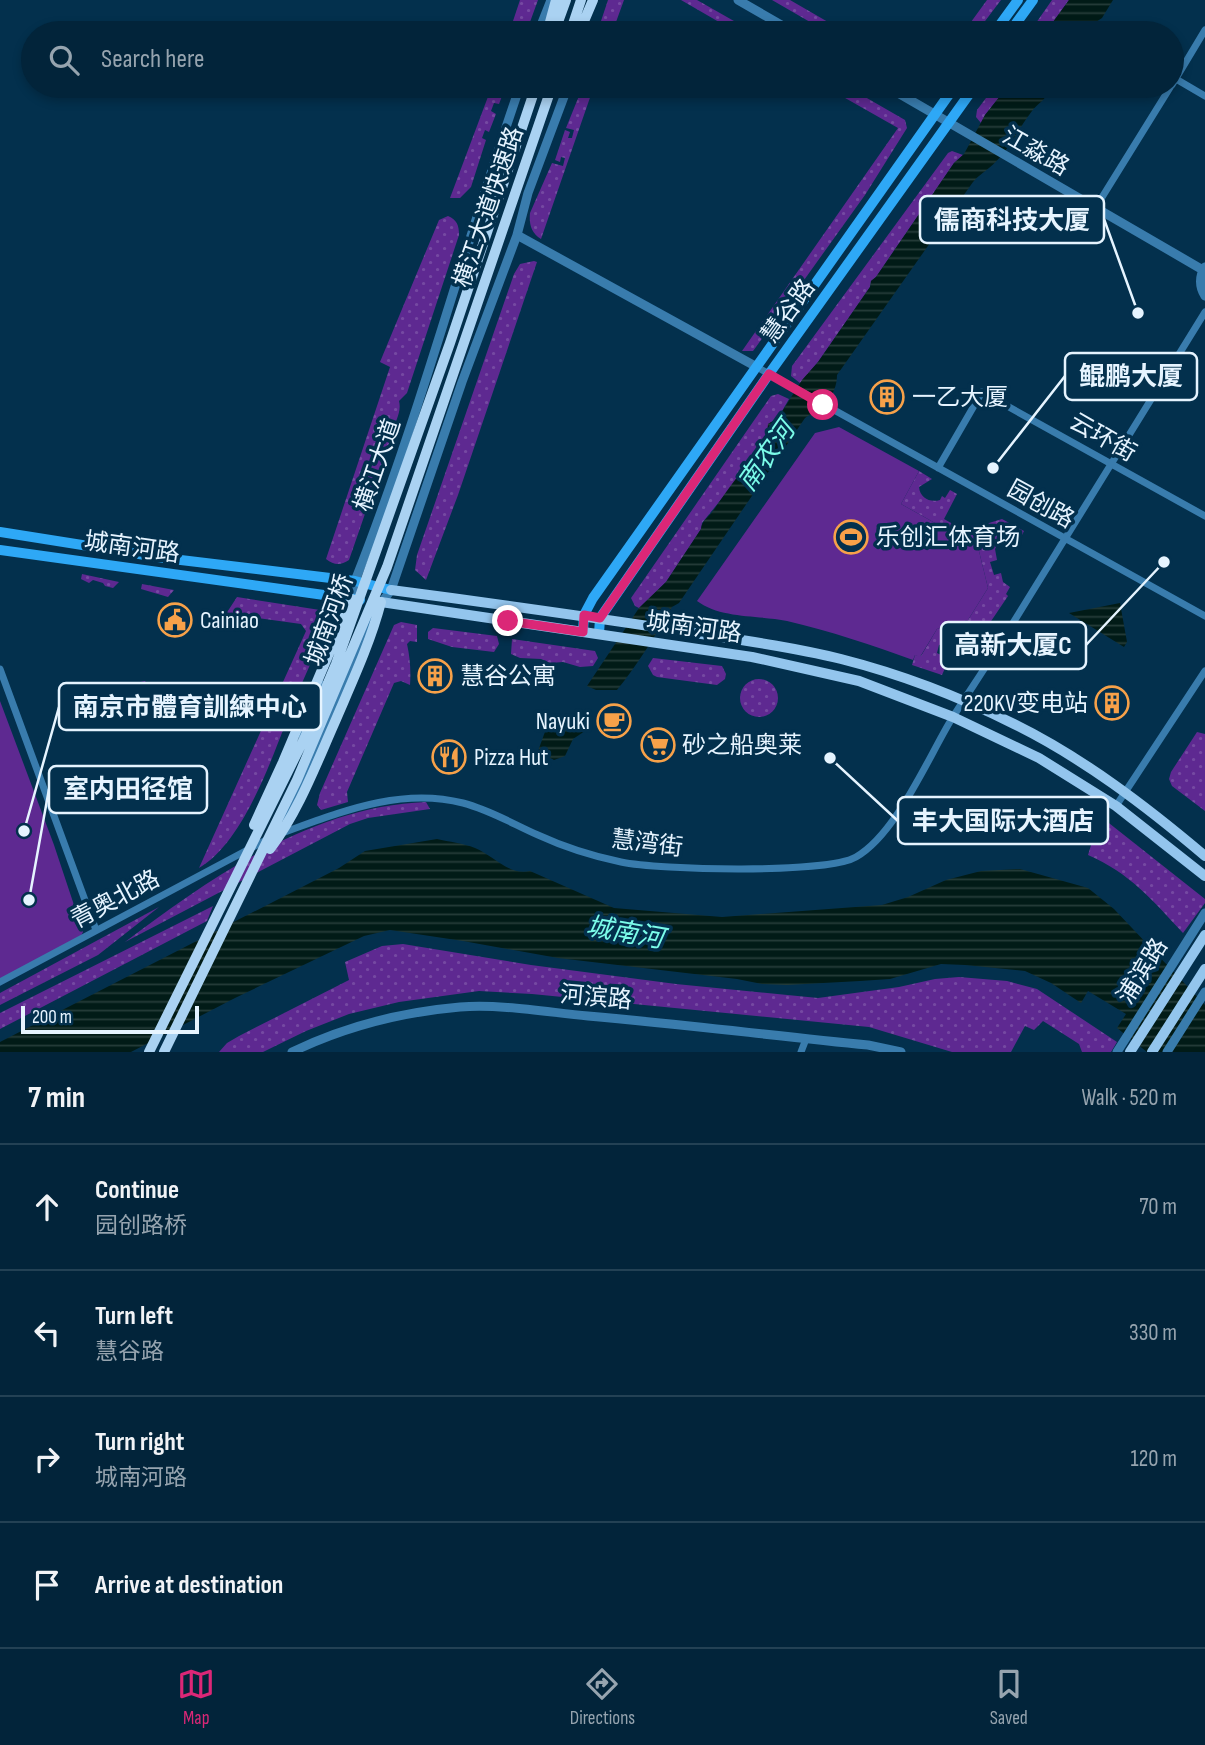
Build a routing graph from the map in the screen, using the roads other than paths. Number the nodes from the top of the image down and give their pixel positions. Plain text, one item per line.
1 (554, 0) edge
2 (566, 0) edge
3 (581, 0) edge
4 (594, 0) edge
5 (738, 0) edge
6 (1018, 0) edge
7 (1033, 0) edge
8 (544, 21) edge
9 (550, 21) edge
10 (558, 21) edge
11 (574, 21) edge
12 (584, 21) edge
13 (588, 21) edge
14 (774, 21) edge
15 (1003, 21) edge
16 (1018, 21) edge
17 (1205, 30) edge
18 (1184, 65) edge
19 (1184, 87) edge
20 (1205, 96) edge
21 (516, 98) edge
22 (530, 98) edge
23 (548, 98) edge
24 (553, 98) edge
25 (564, 98) edge
26 (907, 98) edge
27 (946, 98) edge
28 (966, 98) edge
29 (1164, 98) edge
30 (935, 114) junction
31 (949, 122) junction
32 (527, 158) junction
33 (1096, 207) junction
34 (517, 235) junction
35 (1204, 269) edge
36 (1205, 296) edge
37 (1205, 312) edge
38 (450, 343) joint
39 (464, 343) joint
40 (755, 366) junction
41 (769, 374) junction
42 (1110, 464) junction
43 (938, 468) junction
44 (1205, 516) edge
45 (0, 532) edge
46 (1065, 540) junction
47 (0, 550) edge
48 (355, 581) junction
49 (391, 590) junction
50 (352, 599) junction
51 (381, 602) junction
52 (584, 615) junction
53 (1205, 616) edge
54 (600, 618) junction
55 (583, 632) junction
56 (599, 634) junction
57 (0, 669) edge
58 (1205, 671) edge
59 (965, 701) junction
60 (953, 717) junction
61 (1125, 792) junction
62 (1116, 806) junction
63 (277, 835) junction
64 (248, 849) junction
65 (1205, 856) edge
66 (254, 871) junction
67 (1205, 876) edge
68 (234, 881) junction
69 (1205, 913) edge
70 (96, 930) junction
71 (1205, 935) edge
72 (1205, 969) edge
73 (0, 982) edge
74 (1205, 992) edge
75 (806, 1039) junction
76 (149, 1052) edge
77 (164, 1052) edge
78 (292, 1052) edge
79 (801, 1052) edge
80 (901, 1052) edge
81 (1117, 1052) edge
82 (1130, 1052) edge
83 (1152, 1052) edge
84 (1167, 1052) edge

1 - 8 street
1 - 9 highway
2 - 10 highway
3 - 11 highway
4 - 12 highway
4 - 13 street
5 - 14 street
6 - 15 main road
7 - 16 main road
17 - 18 street
19 - 20 street
21 - 48 street, 横江大道
22 - 38 highway, 横江大道快速路
23 - 32 highway, 横江大道快速路
24 - 32 highway
25 - 34 street
26 - 30 street, 江淼路
27 - 30 main road, 慧谷路
28 - 31 main road, 慧谷路
29 - 33 street
30 - 31 street, 江淼路
30 - 40 main road, 慧谷路
31 - 33 street, 江淼路
31 - 41 main road, 慧谷路
32 - 39 highway, 横江大道快速路
33 - 35 street, 江淼路
34 - 40 street
34 - 49 street
35 - 36 street
37 - 42 street, 慧湾街
38 - 68 highway, 城南河桥
39 - 66 highway, 城南河桥
40 - 41 street
40 - 52 main road, 慧谷路
41 - 43 street, 园创路
41 - 54 main road, 慧谷路
42 - 43 street, 云环街
42 - 44 street, 云环街
42 - 46 street, 慧湾街
43 - 46 street, 园创路
45 - 48 main road, 城南河路
46 - 53 street, 园创路
46 - 59 street, 慧湾街
47 - 50 main road, 城南河路
48 - 49 main road, 城南河路
48 - 50 street, 横江大道
49 - 51 street
49 - 52 main road, 城南河路
50 - 51 main road, 城南河路
50 - 64 street, 横江大道
50 - 68 highway
51 - 55 main road, 城南河路
51 - 63 street
51 - 66 highway
52 - 54 main road, 城南河路
52 - 55 main road, 慧谷路
54 - 56 main road
54 - 59 main road, 城南河路
55 - 56 main road, 城南河路
56 - 60 main road, 城南河路
57 - 70 street
58 - 61 street
59 - 60 street, 慧湾街
59 - 61 main road, 城南河路
60 - 62 main road, 城南河路
60 - 63 street, 慧湾街
61 - 62 street
61 - 65 main road, 城南河路
62 - 67 main road, 城南河路
63 - 64 street, 慧湾街
64 - 70 street, 青奥北路
66 - 77 highway, 城南河桥
68 - 76 highway, 城南河桥
69 - 81 street, 浦滨路
70 - 73 street, 青奥北路
71 - 82 main road, 浦滨路
72 - 83 main road
74 - 84 street
75 - 78 street, 河滨路
75 - 79 street
75 - 80 street, 河滨路

